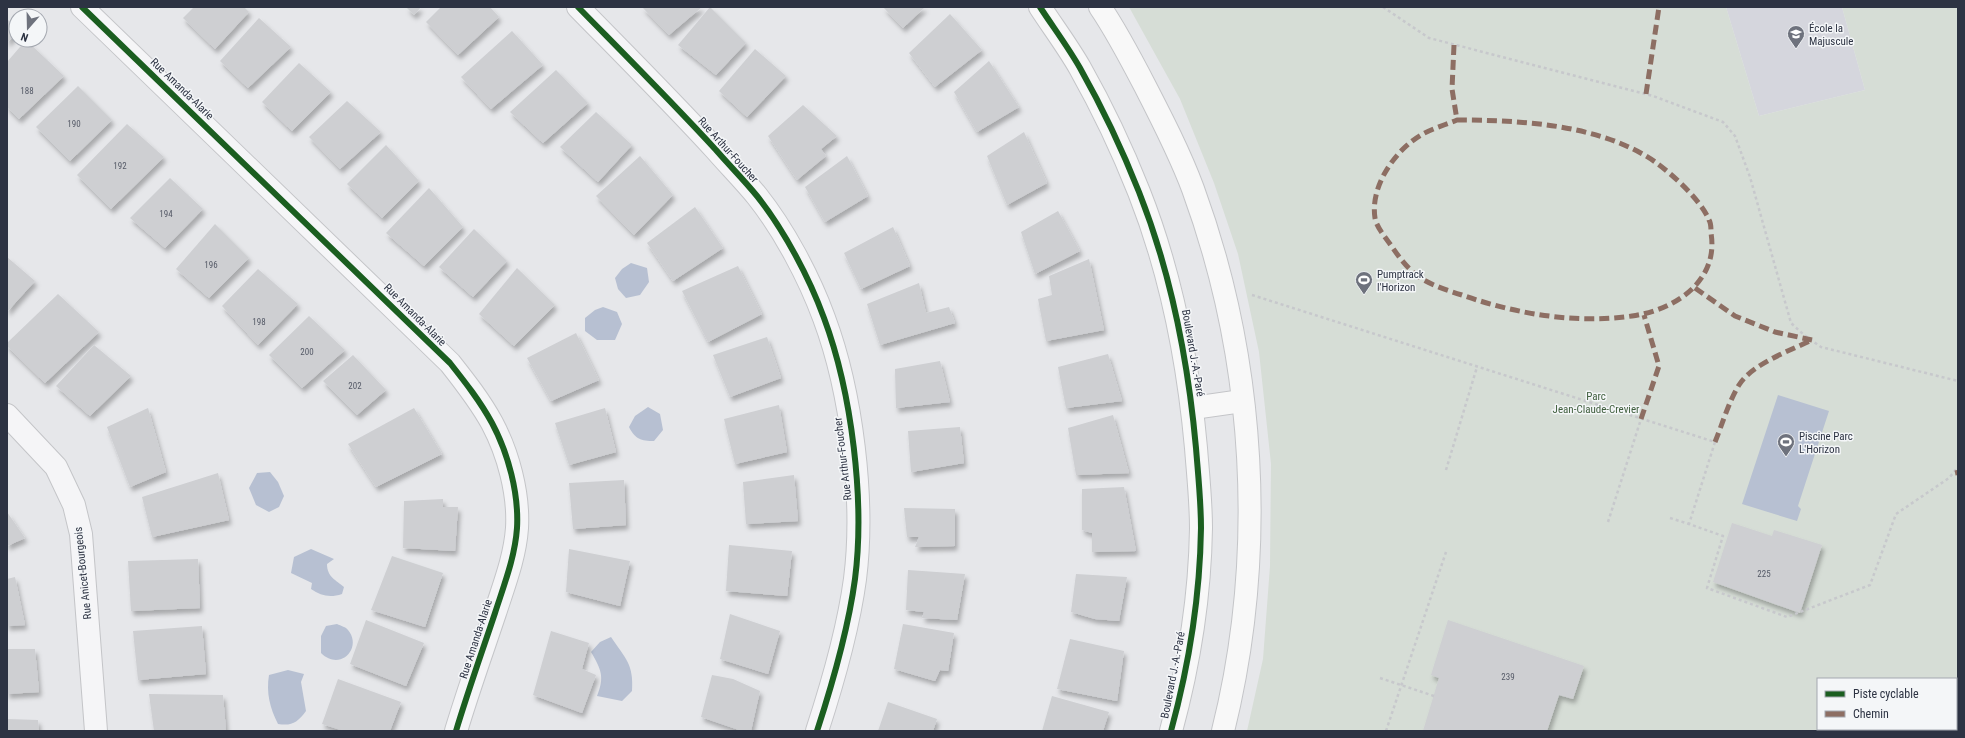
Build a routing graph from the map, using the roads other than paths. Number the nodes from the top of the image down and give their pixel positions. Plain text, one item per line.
1 (82, 7) edge
2 (578, 7) edge
3 (1040, 7) edge
4 (1100, 7) edge
5 (1242, 401) junction
6 (1192, 408) junction
7 (7, 414) edge
8 (96, 731) edge
9 (456, 731) edge
10 (817, 731) edge
11 (1171, 731) edge
12 (1223, 731) edge

1 - 9 street, Rue Amanda-Alarie
2 - 10 street, Rue Arthur-Foucher
3 - 6 street, Boulevard J.-A.-Paré
4 - 5 street
5 - 6 street
5 - 12 street
6 - 11 street, Boulevard J.-A.-Paré
7 - 8 street, Rue Anicet-Bourgeois

